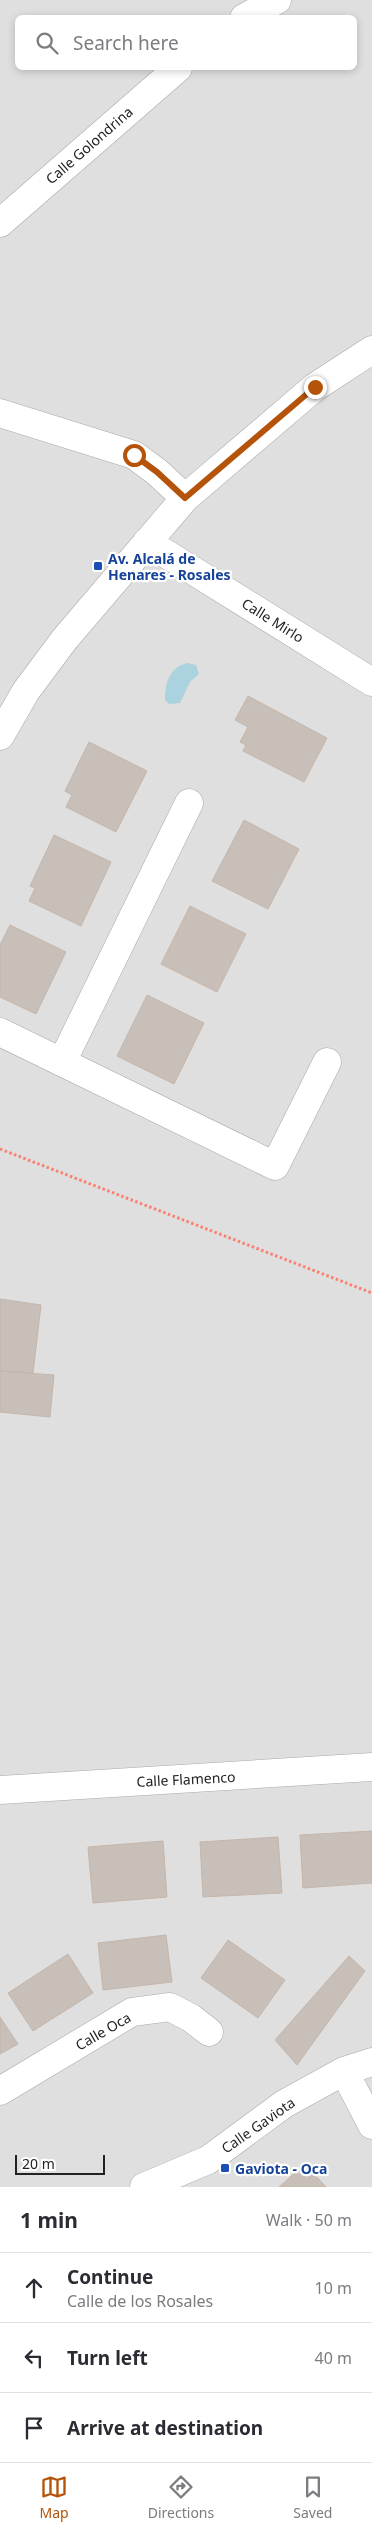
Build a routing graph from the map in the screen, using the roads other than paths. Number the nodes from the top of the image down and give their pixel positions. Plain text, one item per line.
1 (277, 0) edge
2 (250, 15) edge
3 (176, 70) edge
4 (0, 223) edge
5 (372, 350) edge
6 (0, 413) edge
7 (185, 498) junction
8 (147, 542) junction
9 (372, 682) edge
10 (0, 736) edge
11 (189, 803) dead end
12 (0, 1032) edge
13 (62, 1062) junction
14 (327, 1062) dead end
15 (372, 1767) edge
16 (0, 1790) edge
17 (209, 2032) dead end
18 (372, 2062) edge
19 (344, 2071) junction
20 (0, 2091) edge
21 (372, 2125) edge
22 (144, 2187) edge

1 - 2 street
3 - 4 street, Calle Golondrina
5 - 7 street
6 - 7 street
7 - 8 street
8 - 9 street, Calle Mirlo
8 - 10 street
11 - 13 street
12 - 13 street
13 - 14 street
15 - 16 street, Calle Flamenco
17 - 20 street, Calle Oca
18 - 19 street, Calle Gaviota
19 - 21 street
19 - 22 street, Calle Gaviota

